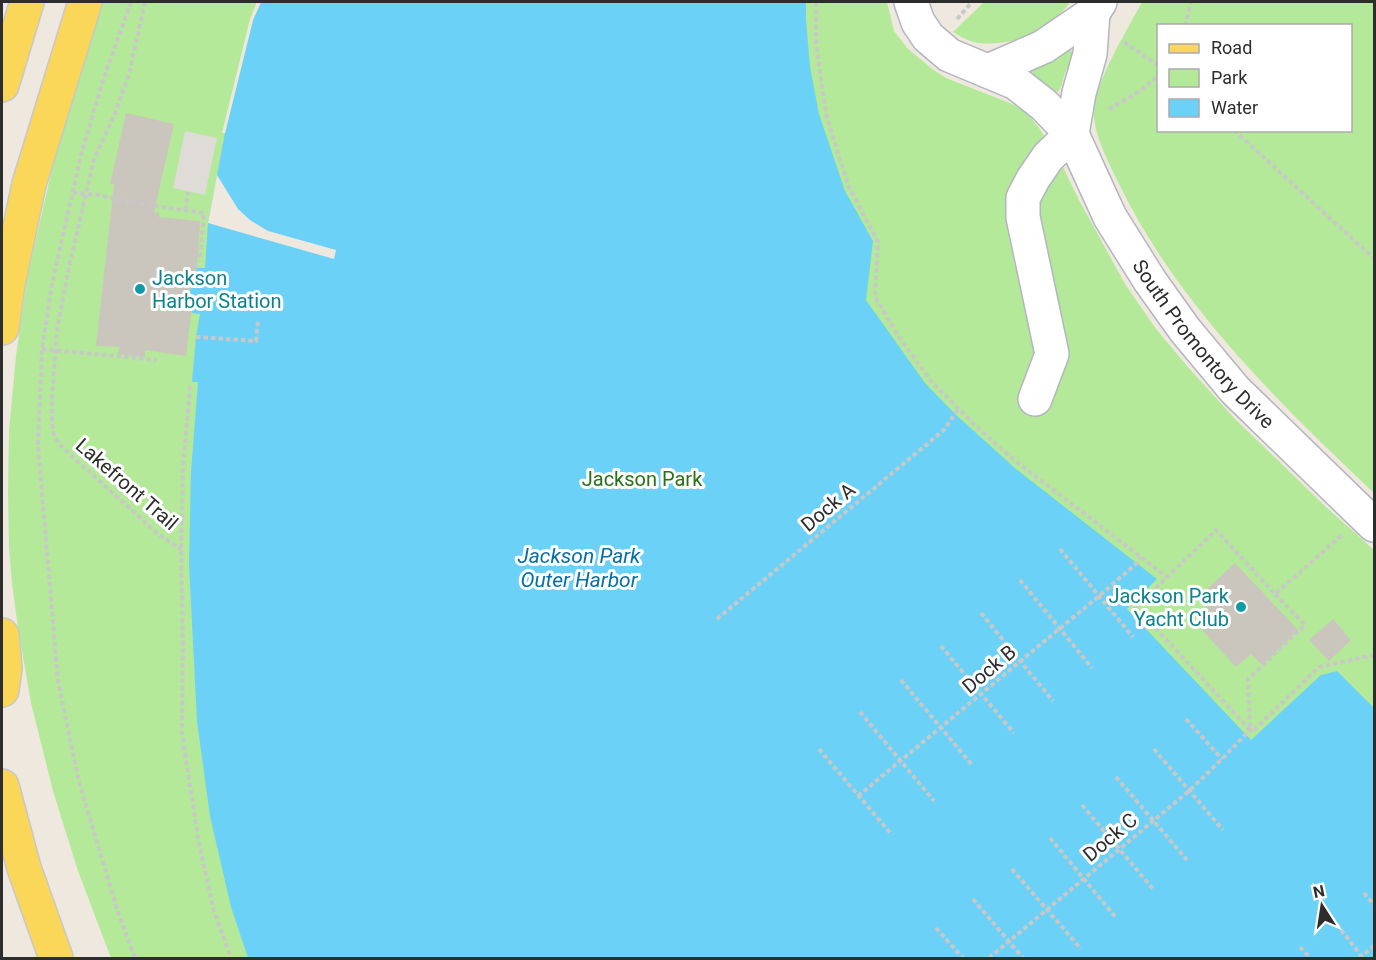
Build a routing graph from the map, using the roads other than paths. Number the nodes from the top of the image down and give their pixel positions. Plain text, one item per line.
1 (27, 2) edge
2 (85, 2) edge
3 (911, 2) edge
4 (1097, 7) edge
5 (988, 71) junction
6 (2, 85) edge
7 (1072, 134) junction
8 (2, 328) edge
9 (1035, 399) dead end
10 (1370, 512) edge
11 (2, 635) edge
12 (2, 690) edge
13 (2, 786) edge
14 (56, 958) edge

1 - 6 main road
2 - 8 main road
3 - 5 street, South Promontory Drive
4 - 5 street
4 - 7 street
5 - 7 street, South Promontory Drive
7 - 9 street
7 - 10 street, South Promontory Drive
11 - 12 main road
13 - 14 main road

